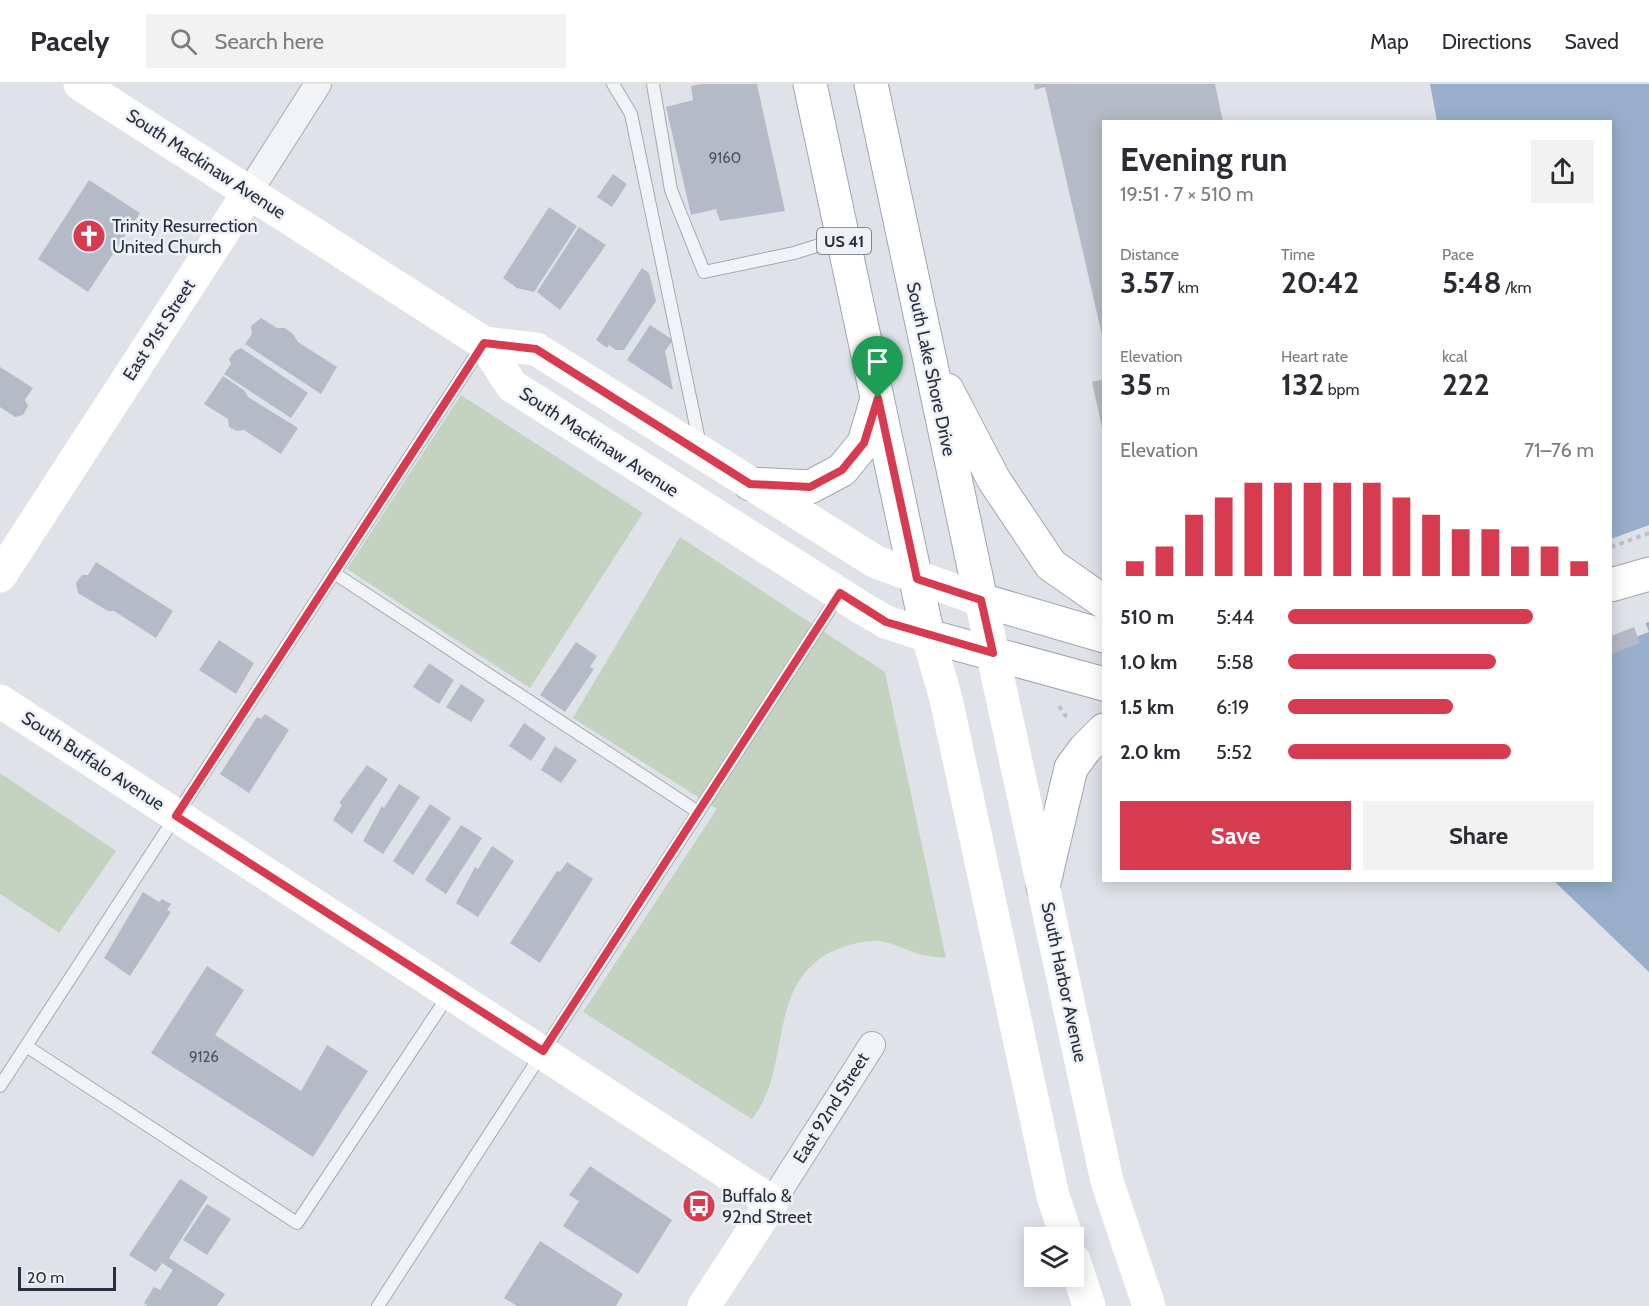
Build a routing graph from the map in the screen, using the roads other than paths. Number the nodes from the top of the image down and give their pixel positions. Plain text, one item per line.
1 (80, 84) edge
2 (318, 84) edge
3 (612, 84) edge
4 (653, 84) edge
5 (810, 84) edge
6 (871, 84) edge
7 (249, 192) junction
8 (843, 238) junction
9 (484, 343) junction
10 (928, 356) junction
11 (878, 398) junction
12 (702, 454) junction
13 (750, 484) junction
14 (334, 573) junction
15 (1649, 574) edge
16 (0, 576) edge
17 (917, 579) junction
18 (1613, 588) edge
19 (840, 593) junction
20 (981, 600) junction
21 (1102, 601) edge
22 (1102, 635) edge
23 (928, 636) junction
24 (993, 653) junction
25 (1102, 683) edge
26 (0, 701) edge
27 (1102, 732) edge
28 (698, 812) junction
29 (176, 816) junction
30 (1043, 887) junction
31 (450, 992) junction
32 (872, 1045) dead end
33 (26, 1047) junction
34 (543, 1051) junction
35 (0, 1086) edge
36 (771, 1202) junction
37 (1063, 1227) edge
38 (1083, 1287) edge
39 (378, 1306) edge
40 (704, 1306) edge
41 (1089, 1306) edge
42 (1149, 1306) edge

1 - 7 main road, South Mackinaw Avenue
2 - 7 street, East 91st Street
3 - 12 lane
4 - 8 lane
5 - 8 main road, US 41
6 - 10 main road, South Lake Shore Drive
7 - 9 main road, South Mackinaw Avenue
7 - 16 main road, East 91st Street
8 - 11 main road, US 41
9 - 12 main road
9 - 14 lane
9 - 19 main road, South Mackinaw Avenue
10 - 20 main road, South Lake Shore Drive
10 - 21 main road
11 - 13 main road
11 - 17 main road, US 41
12 - 13 main road
13 - 17 main road
14 - 28 lane
14 - 29 lane
15 - 18 main road
17 - 20 main road
17 - 23 main road, US 41
19 - 23 main road, South Mackinaw Avenue
19 - 28 lane
20 - 22 main road
20 - 24 main road, South Lake Shore Drive
23 - 24 main road, South Mackinaw Avenue
23 - 37 main road
24 - 25 main road, South Mackinaw Avenue
24 - 30 main road, South Harbor Avenue
26 - 29 main road, South Buffalo Avenue
27 - 30 main road
28 - 34 lane
29 - 31 main road, South Buffalo Avenue
29 - 33 lane
30 - 42 main road, South Harbor Avenue
31 - 33 lane
31 - 34 main road, South Buffalo Avenue
32 - 36 street, East 92nd Street
33 - 35 lane
34 - 36 main road, South Buffalo Avenue
34 - 39 lane
36 - 40 main road, East 92nd Street
38 - 41 main road

